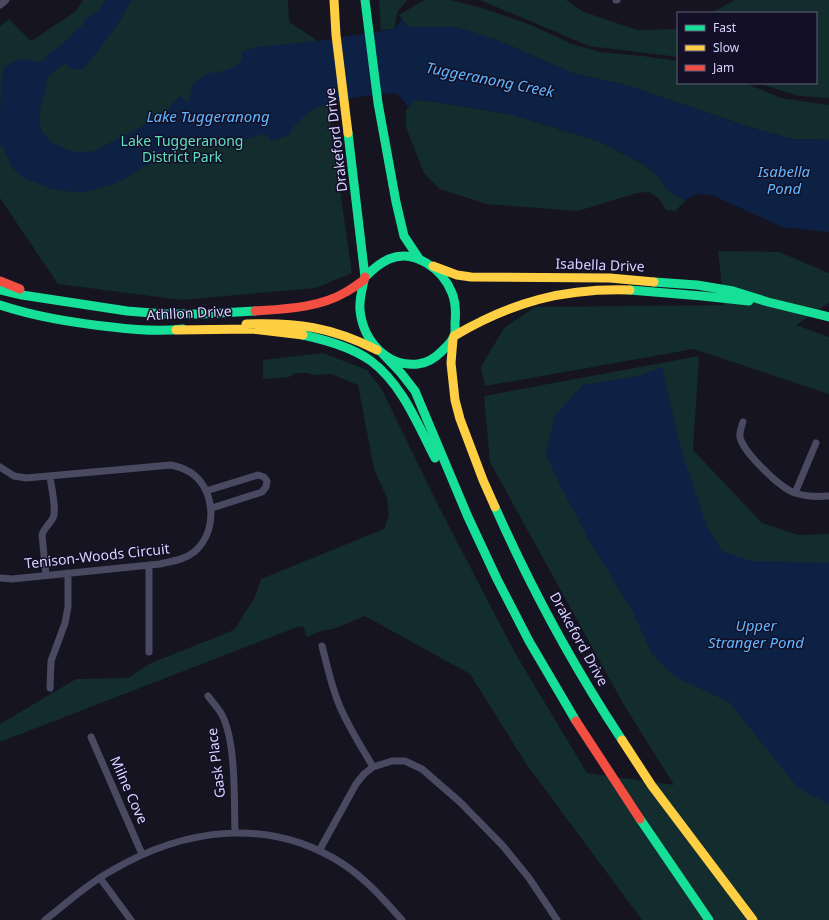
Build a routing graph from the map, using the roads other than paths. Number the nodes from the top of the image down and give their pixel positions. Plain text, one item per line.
1 (6, 0) edge
2 (334, 0) edge
3 (365, 0) edge
4 (0, 5) edge
5 (420, 260) junction
6 (431, 265) junction
7 (364, 278) junction
8 (0, 281) edge
9 (0, 290) edge
10 (22, 293) junction
11 (768, 302) junction
12 (0, 305) edge
13 (829, 317) edge
14 (176, 330) junction
15 (453, 338) junction
16 (379, 352) junction
17 (744, 422) dead end
18 (816, 443) dead end
19 (0, 467) edge
20 (50, 476) junction
21 (206, 491) junction
22 (795, 493) junction
23 (829, 496) edge
24 (212, 508) junction
25 (468, 516) junction
26 (149, 565) junction
27 (68, 573) junction
28 (46, 575) junction
29 (0, 578) edge
30 (322, 646) dead end
31 (149, 652) dead end
32 (50, 688) dead end
33 (208, 696) dead end
34 (91, 737) dead end
35 (373, 767) junction
36 (235, 833) junction
37 (319, 851) junction
38 (142, 854) junction
39 (100, 878) junction
40 (46, 920) edge
41 (131, 920) edge
42 (402, 920) edge
43 (557, 920) edge
44 (708, 920) edge
45 (753, 920) edge

1 - 4 street
2 - 7 main road, Drakeford Drive
3 - 5 main road
5 - 6 main road
5 - 7 main road
6 - 11 main road, Isabella Drive
6 - 15 main road
7 - 10 main road, Athllon Drive
7 - 16 main road
8 - 10 main road
9 - 10 main road, Athllon Drive
11 - 13 main road, Isabella Drive
11 - 15 main road, Isabella Drive
12 - 14 main road, Athllon Drive
14 - 16 main road, Athllon Drive
14 - 25 main road
15 - 16 main road
15 - 45 main road, Drakeford Drive
16 - 25 main road
17 - 22 street
18 - 22 street
19 - 20 street, Tenison-Woods Circuit
20 - 21 street, Tenison-Woods Circuit
20 - 28 street
21 - 24 street, Tenison-Woods Circuit
21 - 24 street
22 - 23 street
24 - 26 street, Tenison-Woods Circuit
25 - 44 main road
26 - 27 street, Tenison-Woods Circuit
26 - 31 street
27 - 28 street, Tenison-Woods Circuit
27 - 32 street
28 - 29 street, Tenison-Woods Circuit
30 - 35 street
33 - 36 street, Gask Place
34 - 38 street, Milne Cove
35 - 37 street
35 - 43 street
36 - 37 street
36 - 38 street
37 - 42 street
38 - 39 street
39 - 40 street
39 - 41 street

